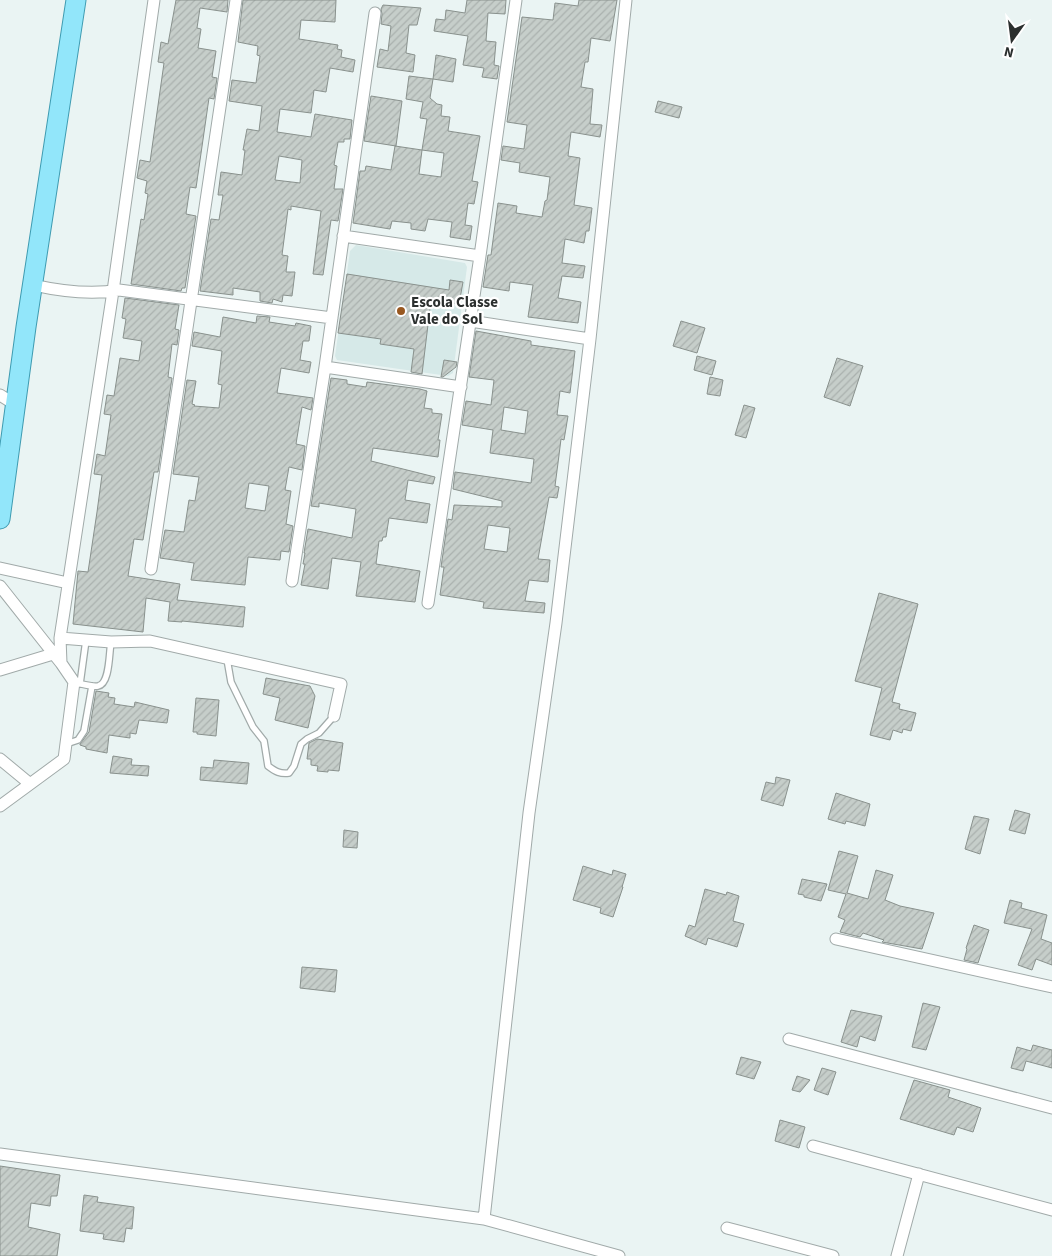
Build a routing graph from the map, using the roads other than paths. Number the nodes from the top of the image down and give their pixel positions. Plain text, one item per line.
1 (76, 0) edge
2 (154, 0) edge
3 (236, 0) edge
4 (516, 0) edge
5 (626, 0) edge
6 (376, 13) dead end
7 (343, 236) junction
8 (480, 256) junction
9 (33, 285) junction
10 (113, 291) junction
11 (191, 299) junction
12 (332, 318) junction
13 (470, 321) junction
14 (590, 339) junction
15 (325, 367) junction
16 (461, 387) junction
17 (8, 400) edge
18 (0, 519) edge
19 (0, 568) edge
20 (151, 569) dead end
21 (292, 581) dead end
22 (68, 583) junction
23 (0, 586) edge
24 (428, 603) dead end
25 (60, 638) junction
26 (86, 640) junction
27 (111, 642) junction
28 (53, 654) junction
29 (226, 658) junction
30 (61, 663) junction
31 (0, 670) edge
32 (77, 683) junction
33 (92, 686) junction
34 (334, 716) joint
35 (66, 744) junction
36 (0, 759) edge
37 (29, 783) junction
38 (0, 806) edge
39 (836, 939) dead end
40 (1052, 986) edge
41 (789, 1039) dead end
42 (1052, 1108) edge
43 (813, 1146) dead end
44 (0, 1154) edge
45 (919, 1174) junction
46 (1052, 1210) edge
47 (484, 1219) junction
48 (727, 1228) dead end
49 (619, 1256) edge
50 (833, 1256) edge
51 (897, 1256) edge

1 - 9 main road
2 - 10 street
3 - 11 street
4 - 8 street
5 - 14 street
6 - 7 street
7 - 8 street
7 - 12 street
8 - 13 street
9 - 10 street
9 - 17 main road
10 - 11 street
10 - 22 street
11 - 12 street
11 - 20 street
12 - 15 street
13 - 14 street
13 - 16 street
14 - 47 street
15 - 16 street
15 - 21 street
16 - 24 street
17 - 18 main road
19 - 22 street
22 - 25 street
23 - 28 street
25 - 26 street
25 - 30 street
26 - 27 street
26 - 32 lane
27 - 29 street
27 - 33 lane
28 - 30 street
28 - 31 street
29 - 34 street
29 - 34 lane
30 - 32 street
32 - 33 lane
32 - 35 street
33 - 35 lane
35 - 37 street
36 - 37 street
37 - 38 street
39 - 40 street
41 - 42 street
43 - 45 street
44 - 47 street
45 - 46 street
45 - 51 street
47 - 49 street
48 - 50 street

